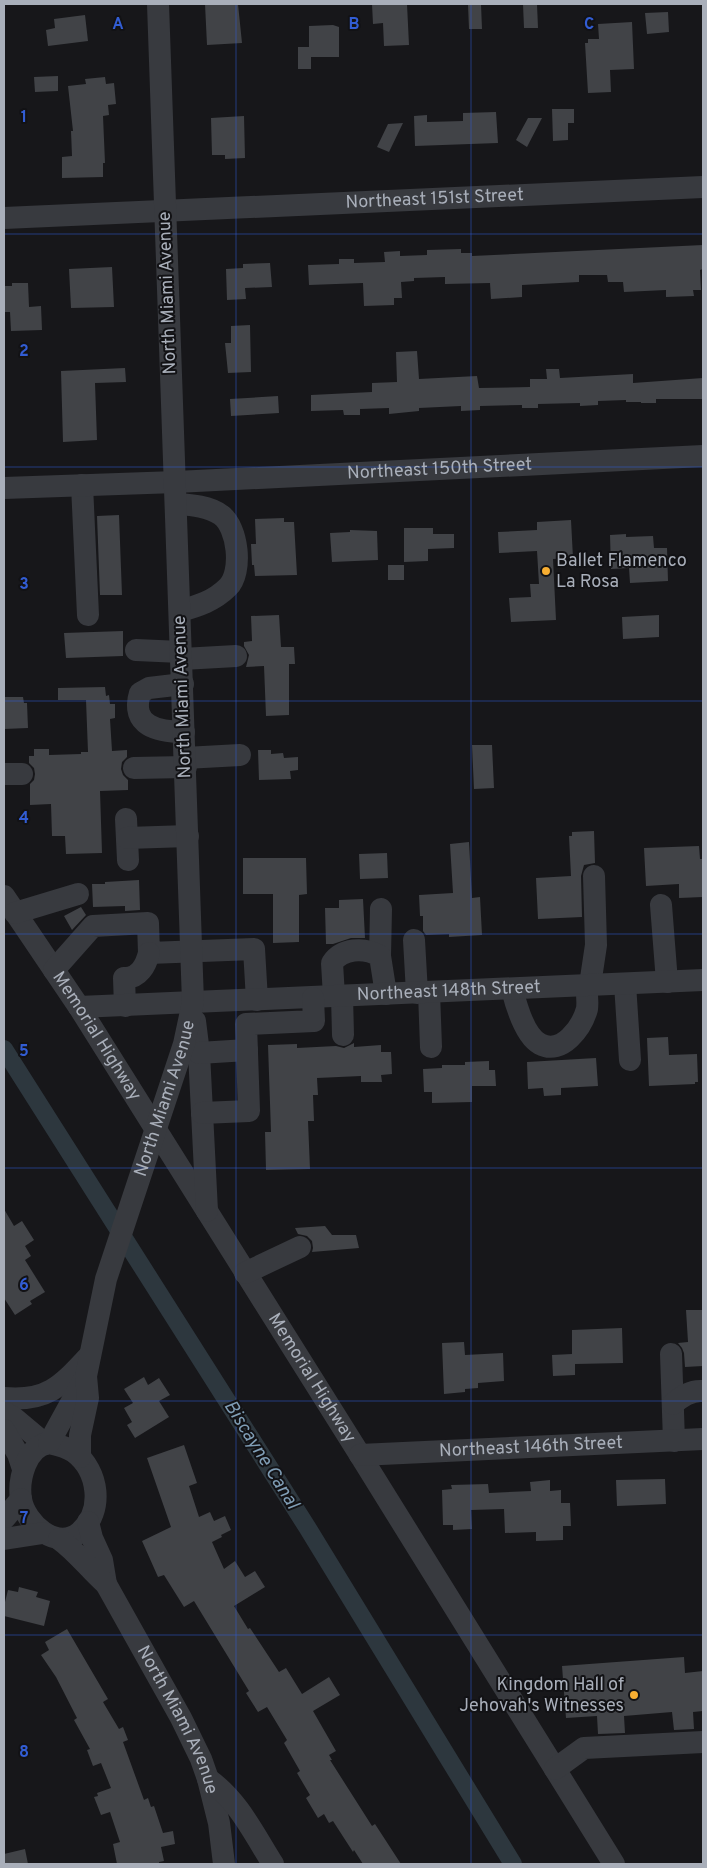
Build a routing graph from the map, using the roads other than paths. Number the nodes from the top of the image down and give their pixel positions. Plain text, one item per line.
1 (158, 4) edge
2 (703, 187) edge
3 (165, 210) junction
4 (4, 218) edge
5 (703, 456) edge
6 (82, 486) junction
7 (4, 488) edge
8 (176, 493) junction
9 (180, 611) junction
10 (88, 615) dead end
11 (136, 650) dead end
12 (182, 656) junction
13 (236, 656) dead end
14 (183, 684) junction
15 (184, 732) junction
16 (240, 755) dead end
17 (185, 762) junction
18 (134, 768) dead end
19 (188, 836) junction
20 (127, 839) dead end
21 (594, 876) dead end
22 (78, 894) dead end
23 (9, 904) edge
24 (661, 905) dead end
25 (381, 909) dead end
26 (414, 940) dead end
27 (192, 952) junction
28 (149, 954) junction
29 (380, 956) junction
30 (54, 970) junction
31 (703, 980) edge
32 (667, 982) junction
33 (625, 984) junction
34 (588, 985) junction
35 (512, 989) junction
36 (423, 993) junction
37 (386, 994) junction
38 (330, 997) junction
39 (257, 1000) junction
40 (193, 1002) junction
41 (125, 1006) junction
42 (79, 1007) junction
43 (343, 1035) dead end
44 (431, 1047) dead end
45 (247, 1050) junction
46 (199, 1053) junction
47 (630, 1060) dead end
48 (202, 1114) junction
49 (155, 1130) junction
50 (207, 1214) junction
51 (300, 1247) dead end
52 (245, 1273) junction
53 (671, 1354) dead end
54 (88, 1366) junction
55 (703, 1391) edge
56 (4, 1398) edge
57 (673, 1404) junction
58 (4, 1412) edge
59 (4, 1430) edge
60 (703, 1439) edge
61 (674, 1441) junction
62 (47, 1444) junction
63 (360, 1455) junction
64 (80, 1457) junction
65 (24, 1469) junction
66 (21, 1499) junction
67 (4, 1519) edge
68 (88, 1522) junction
69 (51, 1536) junction
70 (4, 1539) edge
71 (106, 1584) junction
72 (703, 1742) edge
73 (555, 1769) junction
74 (208, 1779) junction
75 (224, 1864) edge
76 (273, 1864) edge
77 (614, 1864) edge

1 - 3 street, North Miami Avenue
2 - 3 street, Northeast 151st Street
3 - 4 street, Northeast 151st Street
3 - 8 street, North Miami Avenue
5 - 8 street, Northeast 150th Street
6 - 7 street
6 - 8 street
6 - 10 street
8 - 9 street, North Miami Avenue
8 - 9 street
9 - 12 street, North Miami Avenue
11 - 12 street
12 - 13 street
12 - 14 street, North Miami Avenue
14 - 15 street, North Miami Avenue
14 - 15 street
15 - 17 street, North Miami Avenue
16 - 17 street
17 - 18 street
17 - 19 street, North Miami Avenue
19 - 20 street
19 - 27 street, North Miami Avenue
21 - 34 street
22 - 23 street
23 - 30 street, Memorial Highway
24 - 32 street
25 - 29 street
26 - 36 street
27 - 28 street
27 - 39 street
27 - 40 street, North Miami Avenue
28 - 30 street
28 - 41 street
29 - 37 street
29 - 38 street
30 - 42 street, Memorial Highway
31 - 32 street, Northeast 148th Street
32 - 33 street, Northeast 148th Street
33 - 34 street, Northeast 148th Street
33 - 47 street
34 - 35 street, Northeast 148th Street
34 - 35 street
35 - 36 street, Northeast 148th Street
36 - 37 street, Northeast 148th Street
36 - 44 street
37 - 38 street, Northeast 148th Street
38 - 39 street, Northeast 148th Street
38 - 43 street
38 - 45 street
39 - 40 street, Northeast 148th Street
40 - 41 street, Northeast 148th Street
40 - 46 street
40 - 49 street, North Miami Avenue
41 - 42 street, Northeast 148th Street
42 - 49 street, Memorial Highway
45 - 46 street
45 - 48 street
46 - 48 street
48 - 50 street
49 - 50 street, Memorial Highway
49 - 54 street, North Miami Avenue
50 - 52 street, Memorial Highway
51 - 52 street
52 - 63 street, Memorial Highway
53 - 57 street
54 - 56 street
54 - 62 street, North Miami Avenue
54 - 64 street, North Miami Avenue
55 - 57 street
57 - 61 street
58 - 62 street
59 - 65 street
60 - 61 street, Northeast 146th Street
61 - 63 street, Northeast 146th Street
62 - 64 street
62 - 65 street
63 - 73 street, Memorial Highway
64 - 68 street
65 - 66 street
66 - 67 street
66 - 69 street
68 - 69 street
68 - 71 street, North Miami Avenue
69 - 70 street
69 - 71 street, North Miami Avenue
71 - 74 street, North Miami Avenue
72 - 73 street
73 - 77 street, Memorial Highway
74 - 75 street, North Miami Avenue
74 - 76 street

